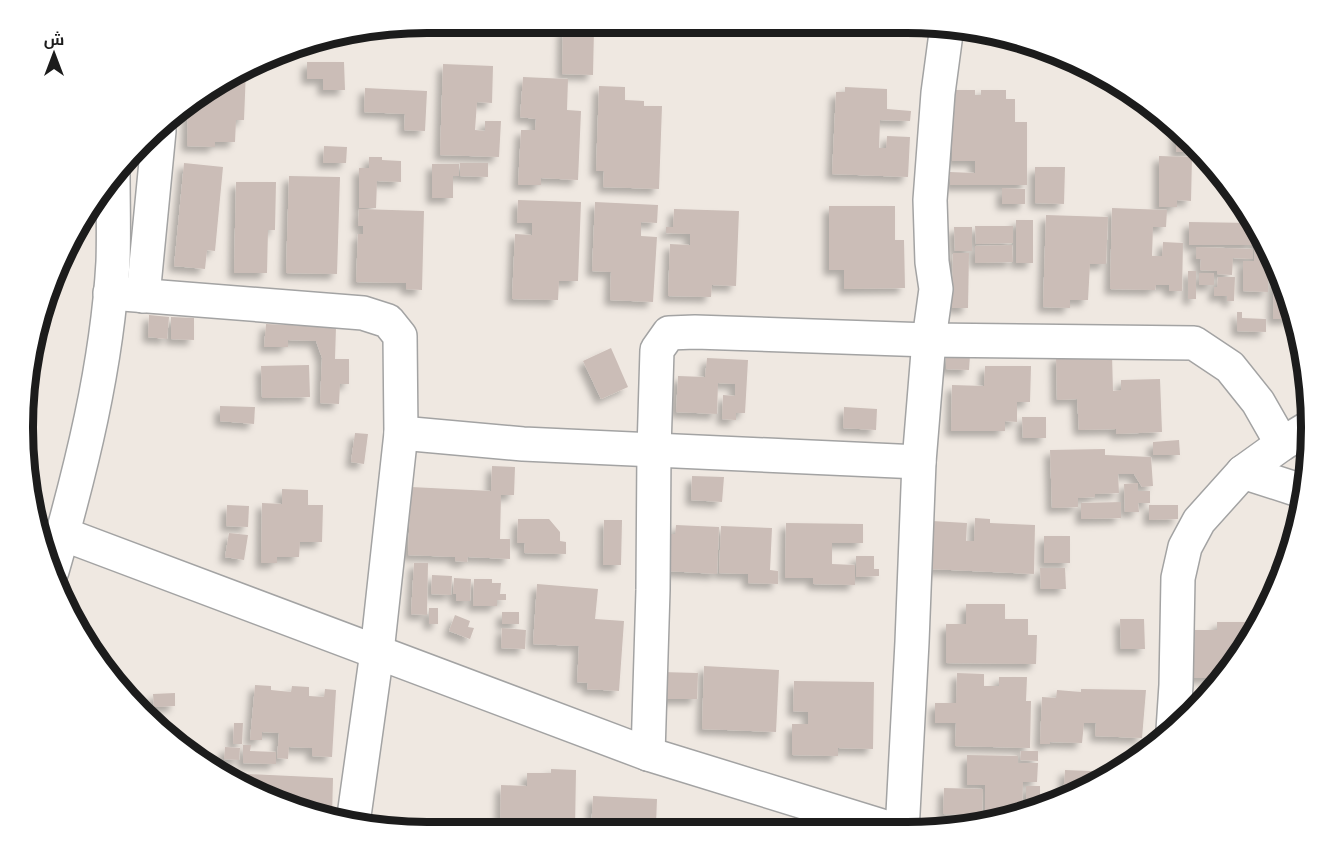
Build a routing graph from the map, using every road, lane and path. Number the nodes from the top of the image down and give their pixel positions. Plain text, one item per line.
1 (942, 35) edge
2 (158, 140) edge
3 (113, 190) edge
4 (110, 293) junction
5 (143, 296) junction
6 (929, 340) junction
7 (1301, 433) edge
8 (401, 434) junction
9 (1282, 444) junction
10 (654, 450) junction
11 (919, 462) junction
12 (1244, 472) junction
13 (1296, 489) edge
14 (63, 534) junction
15 (56, 559) edge
16 (377, 652) junction
17 (1174, 717) edge
18 (648, 754) junction
19 (354, 815) edge
20 (822, 819) edge
21 (842, 822) edge
22 (901, 822) edge

1 - 6 street
2 - 5 street
3 - 4 street
4 - 5 street
4 - 14 street
5 - 8 street
6 - 9 street
6 - 10 street
6 - 11 street
7 - 9 street
8 - 10 street
8 - 16 street
9 - 12 street
10 - 11 street
10 - 18 street
11 - 22 street
12 - 13 street
12 - 17 street
14 - 15 street
14 - 16 street
16 - 18 street
16 - 19 street
18 - 20 street
20 - 21 street

